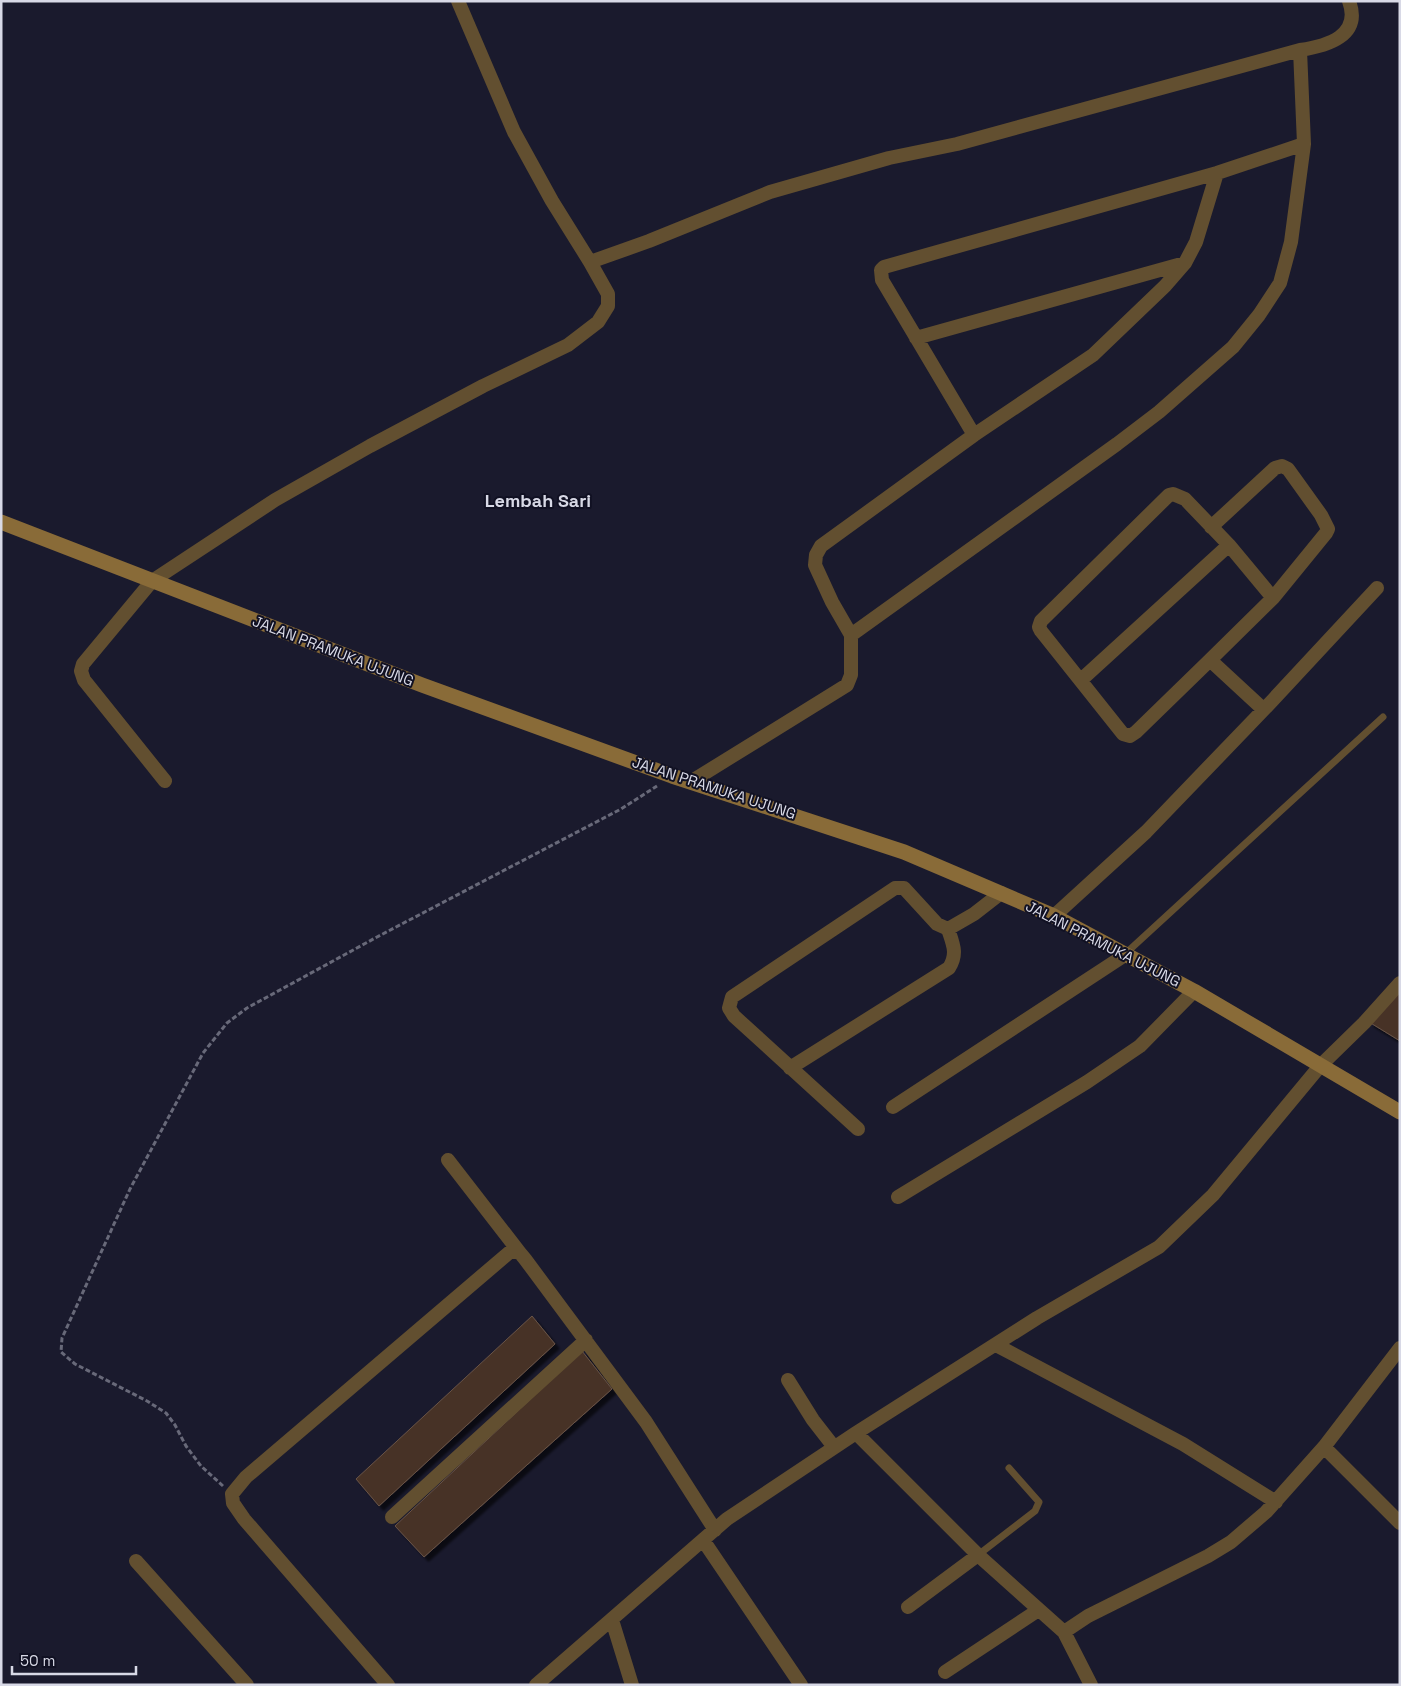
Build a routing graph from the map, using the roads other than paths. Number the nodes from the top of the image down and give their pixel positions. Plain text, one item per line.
1 (458, 1) edge
2 (1349, 1) edge
3 (1300, 50) junction
4 (1304, 144) junction
5 (1217, 173) junction
6 (590, 262) junction
7 (1185, 263) junction
8 (916, 338) junction
9 (974, 435) junction
10 (1, 522) edge
11 (1211, 526) junction
12 (1229, 545) junction
13 (152, 581) junction
14 (1377, 588) dead end
15 (1273, 598) junction
16 (851, 635) junction
17 (1210, 660) junction
18 (1081, 680) junction
19 (1263, 710) junction
20 (1383, 717) dead end
21 (166, 781) dead end
22 (692, 781) junction
23 (1001, 893) junction
24 (1054, 916) junction
25 (948, 929) junction
26 (1124, 955) junction
27 (1400, 983) edge
28 (1194, 991) junction
29 (1320, 1066) junction
30 (790, 1068) junction
31 (894, 1107) dead end
32 (1400, 1112) edge
33 (858, 1129) dead end
34 (448, 1160) dead end
35 (898, 1197) dead end
36 (520, 1253) junction
37 (586, 1340) junction
38 (996, 1344) junction
39 (1400, 1348) edge
40 (788, 1380) dead end
41 (856, 1433) junction
42 (1324, 1447) junction
43 (834, 1448) junction
44 (1009, 1468) dead end
45 (1276, 1502) junction
46 (392, 1517) dead end
47 (1400, 1523) edge
48 (714, 1530) junction
49 (703, 1540) junction
50 (978, 1555) junction
51 (136, 1562) dead end
52 (908, 1607) dead end
53 (1037, 1610) junction
54 (612, 1620) junction
55 (1064, 1632) junction
56 (945, 1672) dead end
57 (248, 1685) edge
58 (388, 1685) edge
59 (536, 1685) edge
60 (632, 1685) edge
61 (800, 1685) edge
62 (1091, 1685) edge

1 - 6 street
2 - 3 street
3 - 4 street
3 - 6 street
4 - 5 street
4 - 16 street
5 - 7 street
5 - 8 street
6 - 13 street
7 - 8 street
7 - 9 street
8 - 9 street
9 - 16 street
10 - 13 street, JALAN PRAMUKA UJUNG
11 - 12 street
11 - 15 street
11 - 18 street
12 - 15 street
12 - 18 street
13 - 21 street
13 - 22 street, JALAN PRAMUKA UJUNG
14 - 19 street
15 - 17 street
16 - 22 street
17 - 18 street
17 - 19 street
19 - 24 street
20 - 26 lane
22 - 23 street, JALAN PRAMUKA UJUNG
23 - 24 street, JALAN PRAMUKA UJUNG
23 - 25 street
24 - 26 street, JALAN PRAMUKA UJUNG
25 - 30 street
25 - 30 street
26 - 28 street, JALAN PRAMUKA UJUNG
26 - 31 street
27 - 29 street
28 - 29 street, JALAN PRAMUKA UJUNG
28 - 35 street
29 - 32 street, JALAN PRAMUKA UJUNG
29 - 38 street
30 - 33 street
34 - 36 street
36 - 37 street
36 - 58 street
37 - 46 street
37 - 48 street
38 - 41 street
38 - 45 street
39 - 42 street
40 - 43 street
41 - 43 street
41 - 50 street
42 - 45 street
42 - 47 street
43 - 48 street
44 - 50 lane
45 - 55 street
48 - 49 street
49 - 54 street
49 - 61 street
50 - 52 street
50 - 53 street
51 - 57 street
53 - 55 street
53 - 56 street
54 - 59 street
54 - 60 street
55 - 62 street

